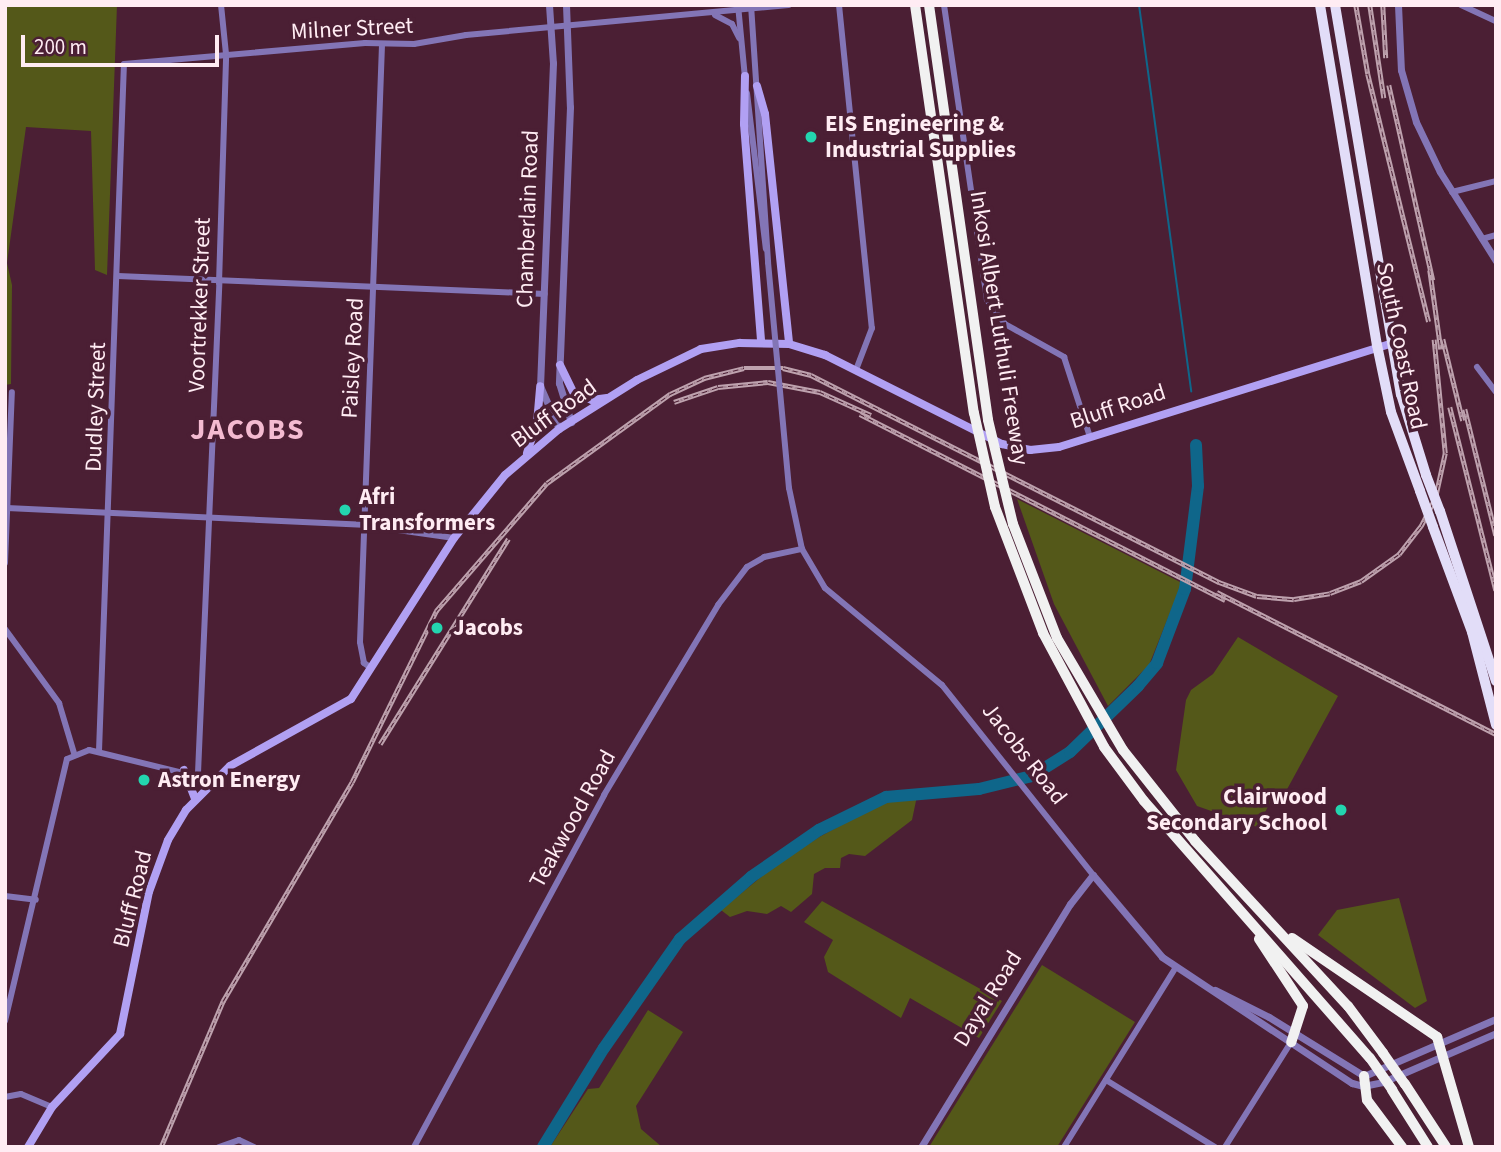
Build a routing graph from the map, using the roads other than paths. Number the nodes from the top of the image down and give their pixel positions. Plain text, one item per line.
1 (221, 5) edge
2 (550, 5) edge
3 (566, 5) edge
4 (789, 5) edge
5 (915, 5) edge
6 (929, 5) edge
7 (944, 5) edge
8 (1320, 5) edge
9 (1335, 5) edge
10 (1398, 5) edge
11 (1461, 5) edge
12 (738, 8) edge
13 (751, 8) edge
14 (841, 8) edge
15 (714, 14) junction
16 (1496, 21) edge
17 (568, 28) junction
18 (552, 30) junction
19 (382, 46) junction
20 (743, 50) junction
21 (226, 54) junction
22 (124, 64) joint
23 (745, 76) junction
24 (757, 86) junction
25 (1496, 181) edge
26 (1452, 192) junction
27 (1496, 235) edge
28 (1482, 239) junction
29 (768, 260) junction
30 (1496, 261) edge
31 (118, 276) junction
32 (219, 283) junction
33 (375, 284) junction
34 (545, 294) junction
35 (761, 342) junction
36 (1392, 343) junction
37 (789, 345) junction
38 (1377, 345) junction
39 (560, 365) junction
40 (1477, 367) dead end
41 (856, 370) junction
42 (540, 386) junction
43 (12, 392) dead end
44 (1496, 392) edge
45 (610, 397) junction
46 (571, 422) junction
47 (559, 429) junction
48 (1090, 437) junction
49 (527, 453) junction
50 (7, 508) junction
51 (110, 514) junction
52 (211, 520) junction
53 (363, 525) junction
54 (454, 538) junction
55 (802, 549) junction
56 (5, 563) edge
57 (5, 629) edge
58 (371, 668) junction
59 (1496, 681) edge
60 (1495, 722) edge
61 (99, 751) junction
62 (74, 754) junction
63 (184, 770) junction
64 (198, 773) junction
65 (212, 780) junction
66 (195, 798) junction
67 (1093, 875) junction
68 (5, 896) edge
69 (1229, 896) junction
70 (36, 900) junction
71 (1271, 922) junction
72 (1176, 967) junction
73 (1496, 1019) edge
74 (5, 1021) edge
75 (1496, 1033) edge
76 (1293, 1039) junction
77 (1441, 1044) junction
78 (1444, 1056) junction
79 (1106, 1080) junction
80 (1363, 1081) junction
81 (5, 1097) edge
82 (52, 1107) junction
83 (28, 1147) edge
84 (219, 1147) edge
85 (254, 1147) edge
86 (414, 1147) edge
87 (921, 1147) edge
88 (1064, 1147) edge
89 (1215, 1147) edge
90 (1225, 1147) edge
91 (1402, 1147) edge
92 (1428, 1147) edge
93 (1446, 1147) edge
94 (1469, 1147) edge

1 - 21 street, Voortrekker Street
2 - 18 street, Chamberlain Road
3 - 17 street, Chamberlain Road
4 - 13 street, Milner Street
5 - 69 highway, Inkosi Albert Luthuli Freeway, bridge
6 - 71 highway, Inkosi Albert Luthuli Freeway, bridge
7 - 48 street
8 - 38 highway, South Coast Road
9 - 36 highway, South Coast Road
10 - 26 street
11 - 16 street
12 - 13 street, Milner Street
12 - 15 street, Milner Street
12 - 20 street
13 - 24 street
14 - 41 street
15 - 17 street, Milner Street
15 - 20 street
17 - 18 street, Milner Street
17 - 39 street, Chamberlain Road
18 - 19 street, Milner Street
18 - 34 street, Chamberlain Road
19 - 21 street, Milner Street
19 - 33 street, Paisley Road
20 - 23 street
21 - 22 street, Milner Street
21 - 32 street, Voortrekker Street
22 - 31 street, Dudley Street
23 - 29 street
23 - 35 main road
24 - 29 street
24 - 37 main road
25 - 26 street
26 - 28 street
27 - 28 street
28 - 30 street
29 - 55 street, bridge
31 - 32 street
31 - 51 street, Dudley Street
32 - 33 street
32 - 52 street, Voortrekker Street
33 - 34 street
33 - 53 street, Paisley Road
34 - 42 street, Chamberlain Road
35 - 37 main road, Bluff Road
35 - 45 main road, Bluff Road
36 - 38 main road, Bluff Road
36 - 59 highway, South Coast Road, bridge
37 - 41 main road, Bluff Road
38 - 48 main road, Bluff Road
38 - 60 highway, South Coast Road, bridge
39 - 45 main road
39 - 46 street, Chamberlain Road
40 - 44 street
41 - 48 main road, Bluff Road
42 - 47 street, Chamberlain Road
42 - 49 main road
43 - 50 street
45 - 46 main road, Bluff Road
46 - 47 main road, Bluff Road
47 - 49 main road, Bluff Road
49 - 54 main road, Bluff Road
50 - 51 street
50 - 56 street
51 - 52 street
51 - 61 street, Dudley Street
52 - 53 street
52 - 64 street, Voortrekker Street
53 - 54 street
53 - 58 street, Paisley Road
54 - 58 main road, Bluff Road
55 - 67 street, Jacobs Road
55 - 86 street, Teakwood Road
57 - 62 street
58 - 65 main road, Bluff Road
61 - 62 street
61 - 63 street
62 - 70 street
63 - 64 street
63 - 66 main road
64 - 65 street
65 - 66 main road, Bluff Road
66 - 82 main road, Bluff Road
67 - 72 street, Jacobs Road
67 - 87 street, Dayal Road
68 - 70 street
69 - 76 highway
69 - 92 highway, Inkosi Albert Luthuli Freeway, bridge
70 - 74 street
71 - 77 highway
71 - 93 highway, Inkosi Albert Luthuli Freeway, bridge
72 - 76 street, Jacobs Road
72 - 79 street
73 - 77 street
75 - 78 street
76 - 80 street, Jacobs Road
76 - 90 street
77 - 78 highway
77 - 80 street
78 - 80 street
78 - 94 highway
79 - 88 street
79 - 89 street
80 - 91 highway
81 - 82 street
82 - 83 main road, Bluff Road
84 - 85 street

